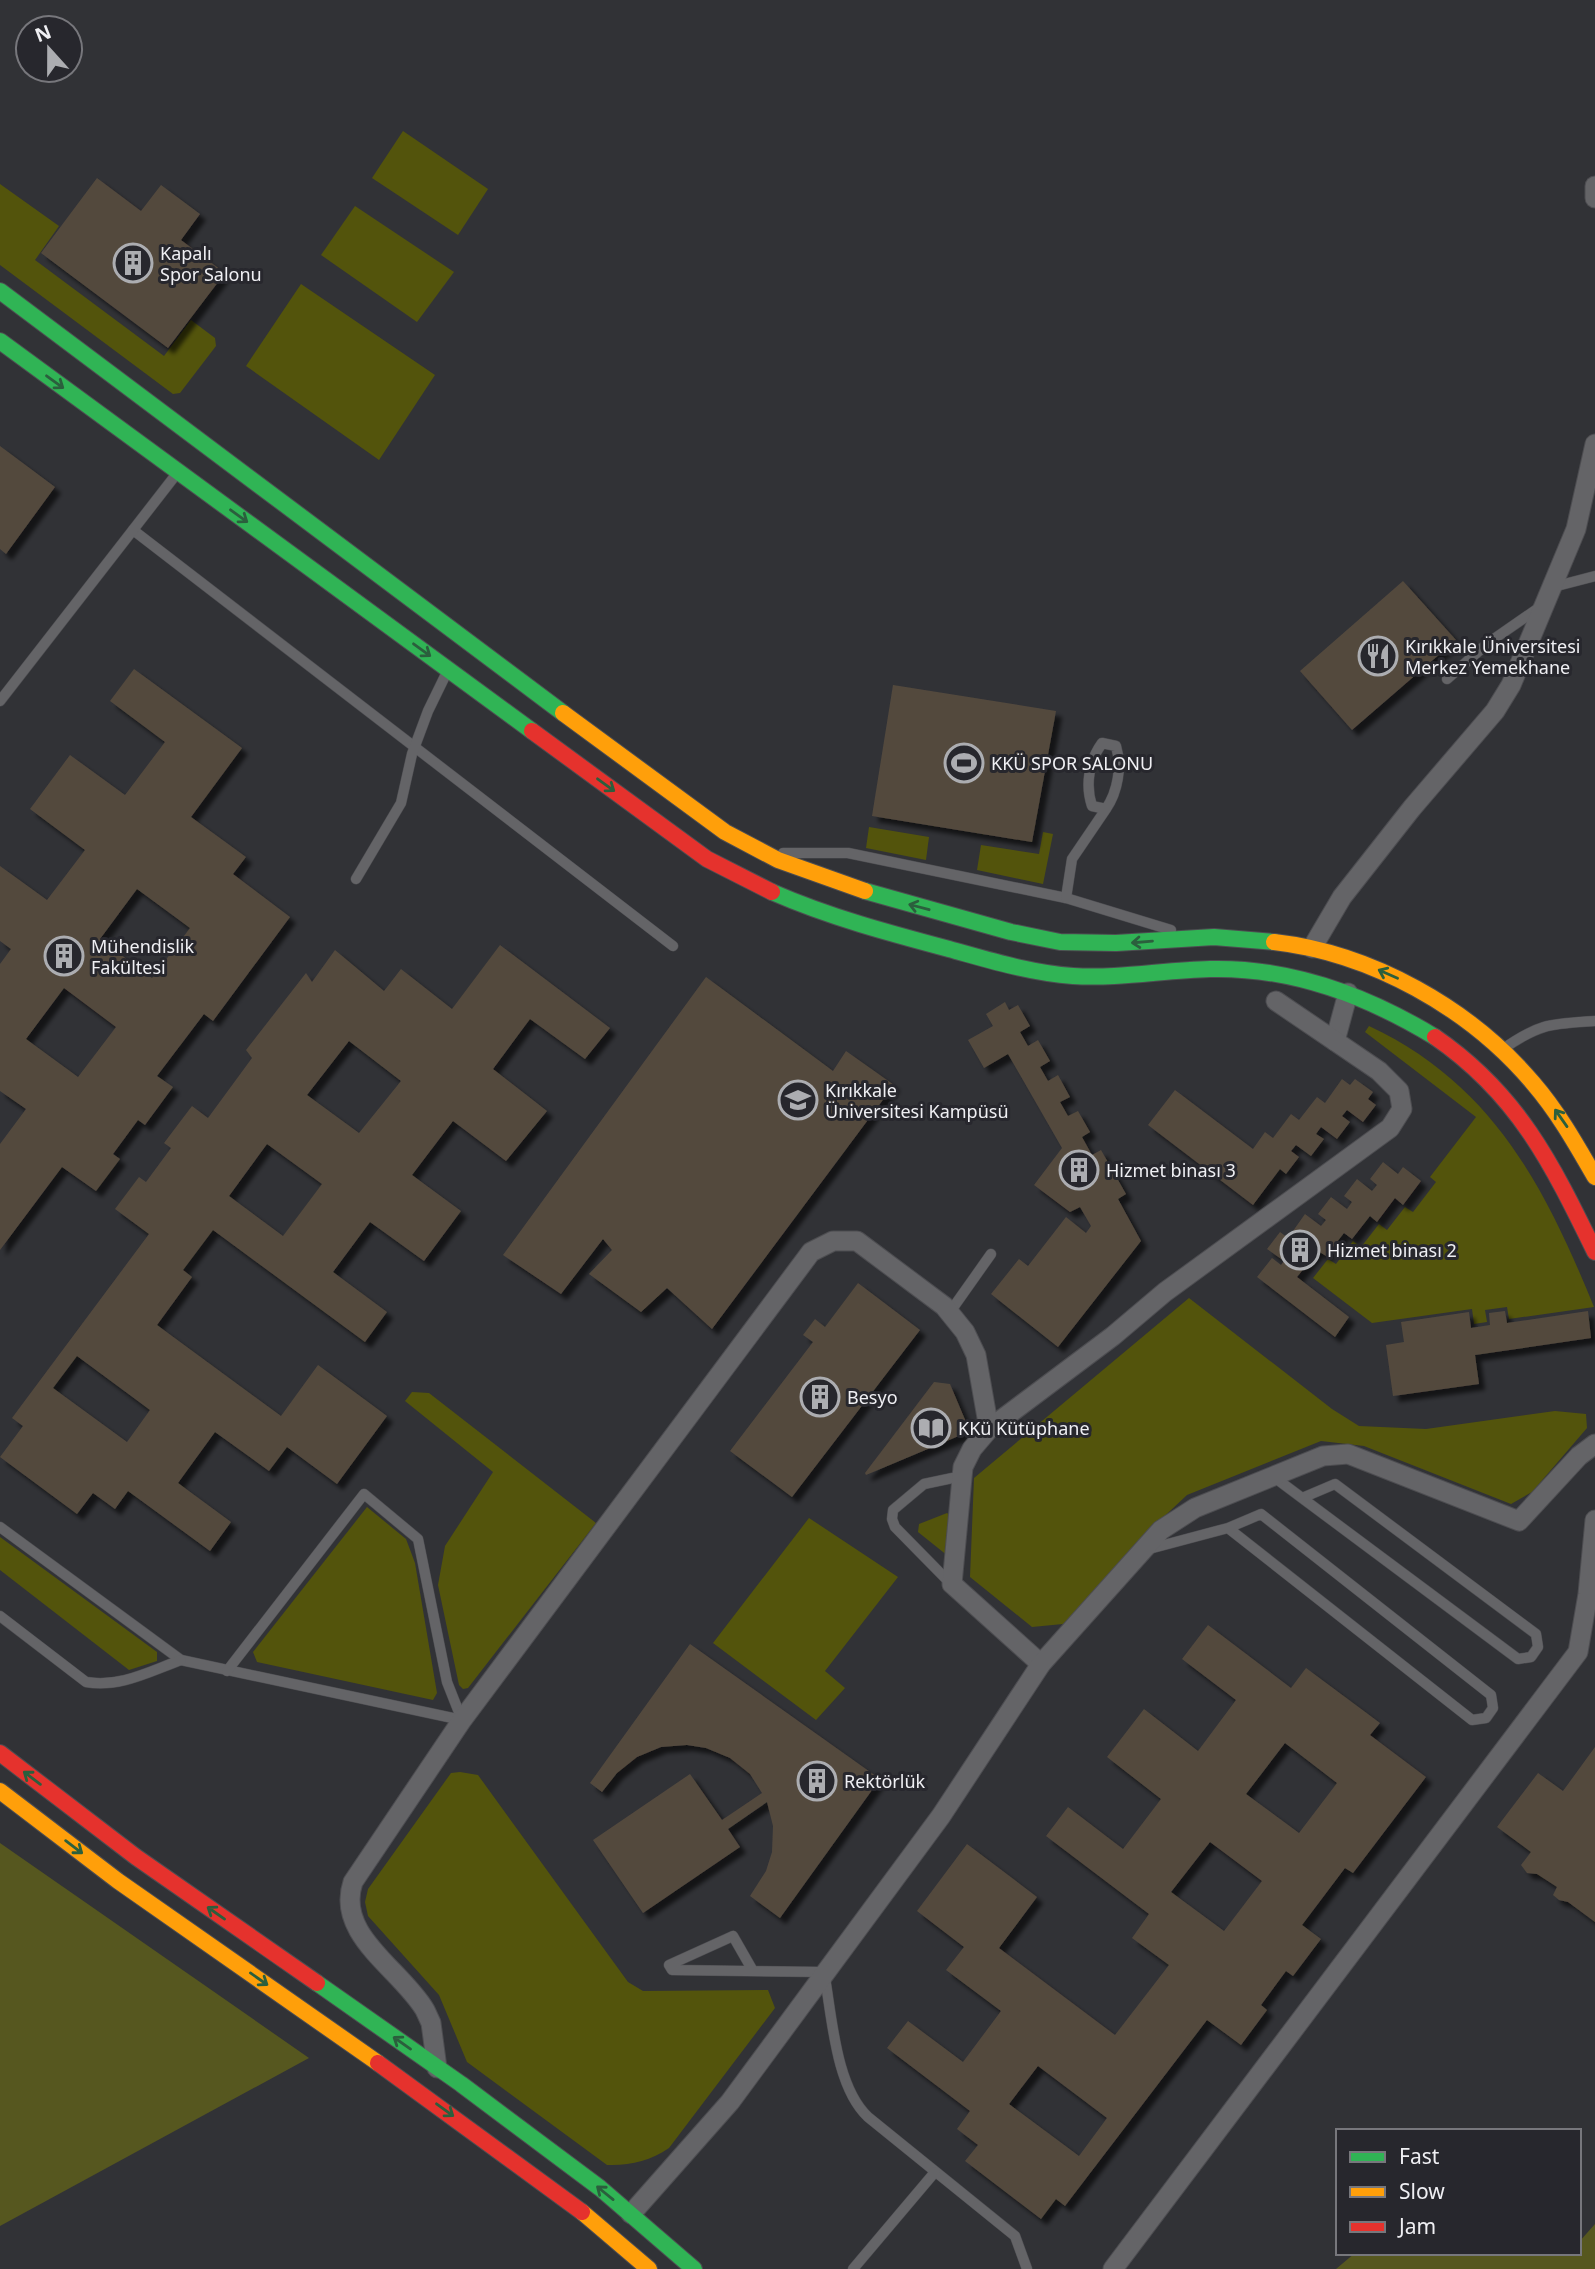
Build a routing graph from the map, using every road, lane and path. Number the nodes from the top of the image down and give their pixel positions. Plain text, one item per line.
1 (1595, 186) edge
2 (1595, 198) edge
3 (0, 291) edge
4 (0, 341) edge
5 (1595, 444) edge
6 (178, 472) junction
7 (133, 530) junction
8 (1595, 576) edge
9 (1549, 595) junction
10 (458, 656) junction
11 (1447, 679) dead end
12 (0, 701) edge
13 (415, 747) junction
14 (1106, 809) junction
15 (765, 855) junction
16 (356, 879) dead end
17 (1066, 898) junction
18 (1192, 937) junction
19 (673, 946) dead end
20 (1311, 947) junction
21 (1359, 962) junction
22 (1348, 993) junction
23 (1276, 1001) dead end
24 (1595, 1021) edge
25 (1335, 1041) junction
26 (1503, 1050) junction
27 (1480, 1073) junction
28 (1595, 1177) edge
29 (1595, 1252) edge
30 (991, 1254) dead end
31 (950, 1312) junction
32 (989, 1429) junction
33 (1595, 1444) edge
34 (962, 1476) junction
35 (1273, 1476) junction
36 (1302, 1498) junction
37 (1595, 1520) edge
38 (0, 1527) edge
39 (1228, 1528) junction
40 (1142, 1551) junction
41 (952, 1584) junction
42 (0, 1616) edge
43 (181, 1660) junction
44 (1041, 1664) junction
45 (228, 1671) junction
46 (462, 1720) junction
47 (0, 1753) edge
48 (0, 1791) edge
49 (752, 1972) junction
50 (824, 1972) junction
51 (437, 2068) junction
52 (420, 2091) junction
53 (934, 2172) junction
54 (631, 2214) junction
55 (612, 2237) junction
56 (649, 2269) edge
57 (694, 2269) edge
58 (853, 2269) edge
59 (1027, 2269) edge
60 (1113, 2269) edge

1 - 2 street
3 - 10 street
4 -> 6 street
5 - 9 street
6 - 7 lane
6 -> 10 street
7 - 12 lane
7 - 13 lane
8 - 9 lane
9 - 11 lane
9 - 20 street
10 - 13 lane
10 - 15 street
10 -> 22 street
13 - 16 lane
13 - 19 lane
14 - 14 lane
14 - 17 lane
15 - 17 lane
18 -> 15 street
17 - 18 lane
18 - 20 street
20 - 21 street
21 - 22 street
26 -> 21 street
22 - 25 street
22 - 27 street
23 - 25 street
24 - 26 lane
25 - 32 street
26 - 27 street
28 -> 26 street
27 - 29 street
30 - 31 lane
31 - 32 street
31 - 46 street
32 - 34 street
33 - 35 street
34 - 41 street
34 - 41 lane
35 - 36 lane
35 - 40 street
36 - 36 lane
37 - 60 street
38 - 43 lane
39 - 39 lane
39 - 40 lane
40 - 44 street
41 - 44 street
42 - 43 lane
43 - 45 lane
44 - 50 street
45 - 46 lane
45 - 46 lane
46 - 51 street
51 -> 47 street
48 -> 52 street
49 - 49 lane
49 - 50 lane
50 - 53 lane
50 - 54 street
51 - 52 street
54 -> 51 street
52 -> 55 street
53 - 58 lane
53 - 59 lane
54 - 55 street
54 - 57 street
55 - 56 street

